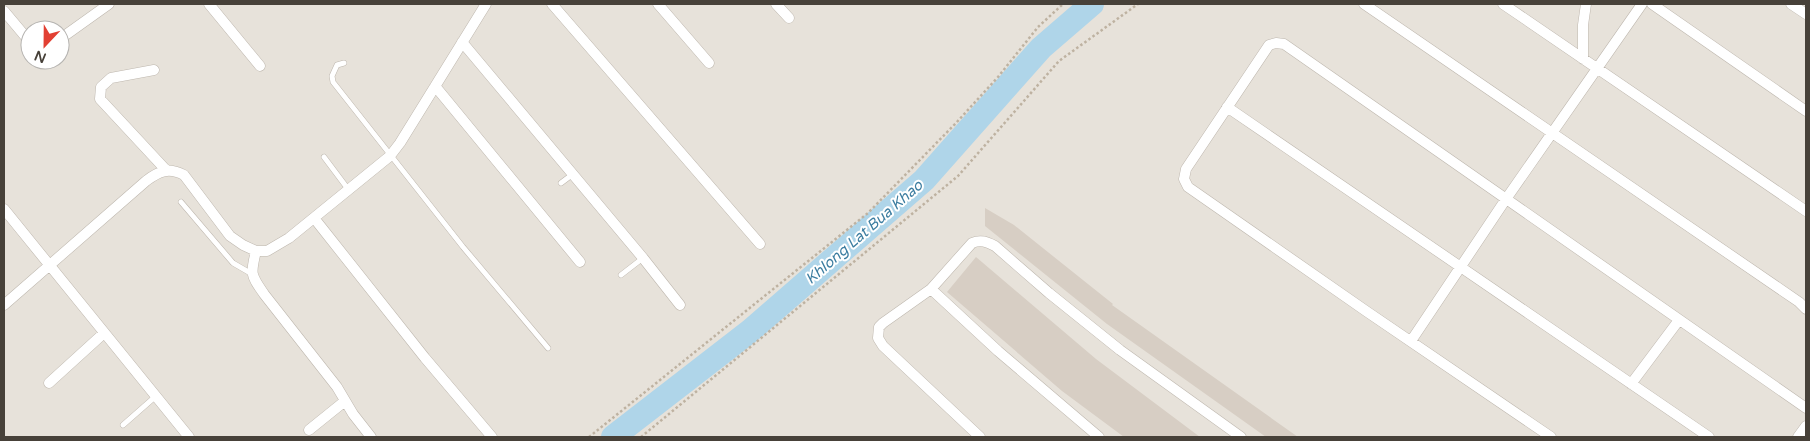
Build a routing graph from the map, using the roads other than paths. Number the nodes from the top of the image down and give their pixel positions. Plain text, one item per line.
1 (209, 4) edge
2 (486, 4) edge
3 (552, 4) edge
4 (658, 4) edge
5 (776, 4) edge
6 (1364, 4) edge
7 (1503, 4) edge
8 (1586, 4) edge
9 (1642, 4) edge
10 (1652, 4) edge
11 (1791, 4) edge
12 (106, 5) edge
13 (4, 11) edge
14 (1806, 14) edge
15 (789, 18) dead end
16 (20, 30) edge
17 (70, 32) edge
18 (462, 42) junction
19 (1583, 59) junction
20 (344, 62) dead end
21 (709, 63) dead end
22 (260, 66) dead end
23 (1596, 68) junction
24 (154, 70) dead end
25 (436, 86) junction
26 (1228, 108) junction
27 (1806, 111) edge
28 (1552, 132) junction
29 (390, 156) junction
30 (324, 157) dead end
31 (166, 170) junction
32 (573, 174) junction
33 (561, 183) dead end
34 (348, 190) junction
35 (1506, 199) junction
36 (181, 202) dead end
37 (4, 209) edge
38 (1806, 211) edge
39 (314, 218) junction
40 (760, 244) dead end
41 (256, 252) junction
42 (643, 258) junction
43 (580, 262) dead end
44 (49, 265) junction
45 (1460, 267) junction
46 (252, 274) junction
47 (621, 275) dead end
48 (931, 289) junction
49 (4, 305) edge
50 (680, 305) dead end
51 (1806, 309) edge
52 (1679, 320) junction
53 (104, 333) junction
54 (1410, 341) junction
55 (548, 348) dead end
56 (48, 384) dead end
57 (1632, 384) junction
58 (156, 396) junction
59 (345, 401) junction
60 (1806, 408) edge
61 (123, 425) dead end
62 (1806, 426) edge
63 (310, 430) dead end
64 (188, 437) edge
65 (371, 437) edge
66 (492, 437) edge
67 (980, 437) edge
68 (1099, 437) edge
69 (1241, 437) edge
70 (1551, 437) edge
71 (1710, 437) edge
72 (1798, 437) edge

1 - 22 street
2 - 18 street
3 - 40 street
4 - 21 street
5 - 15 street
6 - 28 street
7 - 19 street
8 - 19 street
9 - 23 street
10 - 27 street
11 - 14 street
12 - 17 street
13 - 16 street
18 - 25 street
18 - 32 street
19 - 23 street
20 - 29 lane
23 - 28 street
23 - 38 street
24 - 31 street
25 - 29 street
25 - 43 street
26 - 35 street
26 - 45 street
26 - 54 street
28 - 35 street
28 - 51 street
29 - 34 street
29 - 55 lane
30 - 34 lane
31 - 41 street
31 - 44 street
32 - 33 lane
32 - 42 street
34 - 39 street
35 - 45 street
35 - 52 street
36 - 46 lane
37 - 44 street
39 - 41 street
39 - 66 street
41 - 46 street
42 - 47 lane
42 - 50 street
44 - 49 street
44 - 53 street
45 - 54 street
45 - 57 street
46 - 59 street
48 - 67 street
48 - 68 street
48 - 69 street
52 - 57 street
52 - 60 street
53 - 56 street
53 - 58 street
54 - 70 street
57 - 71 street
58 - 61 lane
58 - 64 street
59 - 63 street
59 - 65 street
62 - 72 street

